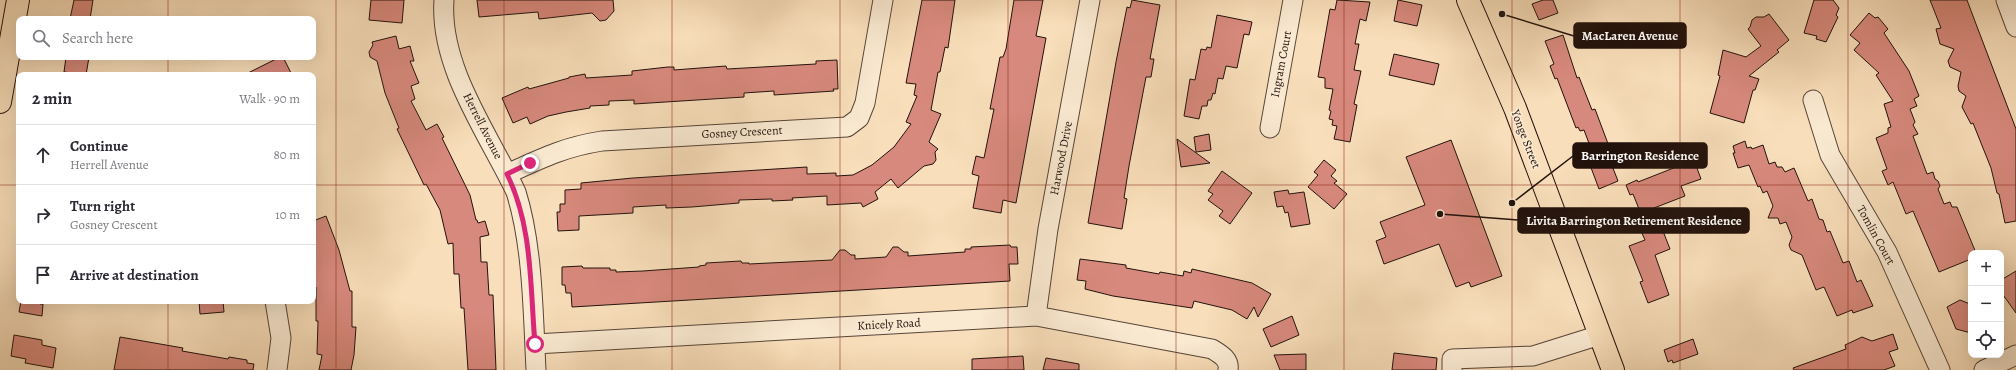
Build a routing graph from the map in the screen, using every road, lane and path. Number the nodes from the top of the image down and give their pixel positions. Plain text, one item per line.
1 (18, 0) edge
2 (444, 0) edge
3 (884, 0) edge
4 (1090, 0) edge
5 (1293, 0) edge
6 (1468, 0) edge
7 (2006, 0) edge
8 (2016, 27) edge
9 (1813, 100) dead end
10 (0, 102) edge
11 (1270, 128) dead end
12 (507, 174) junction
13 (275, 304) edge
14 (1036, 316) junction
15 (1600, 335) junction
16 (535, 344) junction
17 (2016, 355) edge
18 (1535, 363) edge
19 (276, 370) edge
20 (536, 370) edge
21 (1228, 370) edge
22 (1452, 370) edge
23 (1613, 370) edge
24 (1940, 370) edge
25 (1984, 370) edge

1 - 10 main road
2 - 12 street, Herrell Avenue
3 - 12 street, Gosney Crescent
4 - 14 street, Harwood Drive
5 - 11 street, Ingram Court
6 - 15 main road, Yonge Street
7 - 8 street
9 - 24 street, Tomlin Court
12 - 16 street, Herrell Avenue
13 - 19 street
14 - 16 street, Knicely Road
14 - 21 street, Knicely Road
15 - 18 street
15 - 23 main road, Yonge Street
16 - 20 street, Herrell Avenue
17 - 25 street
18 - 22 street

